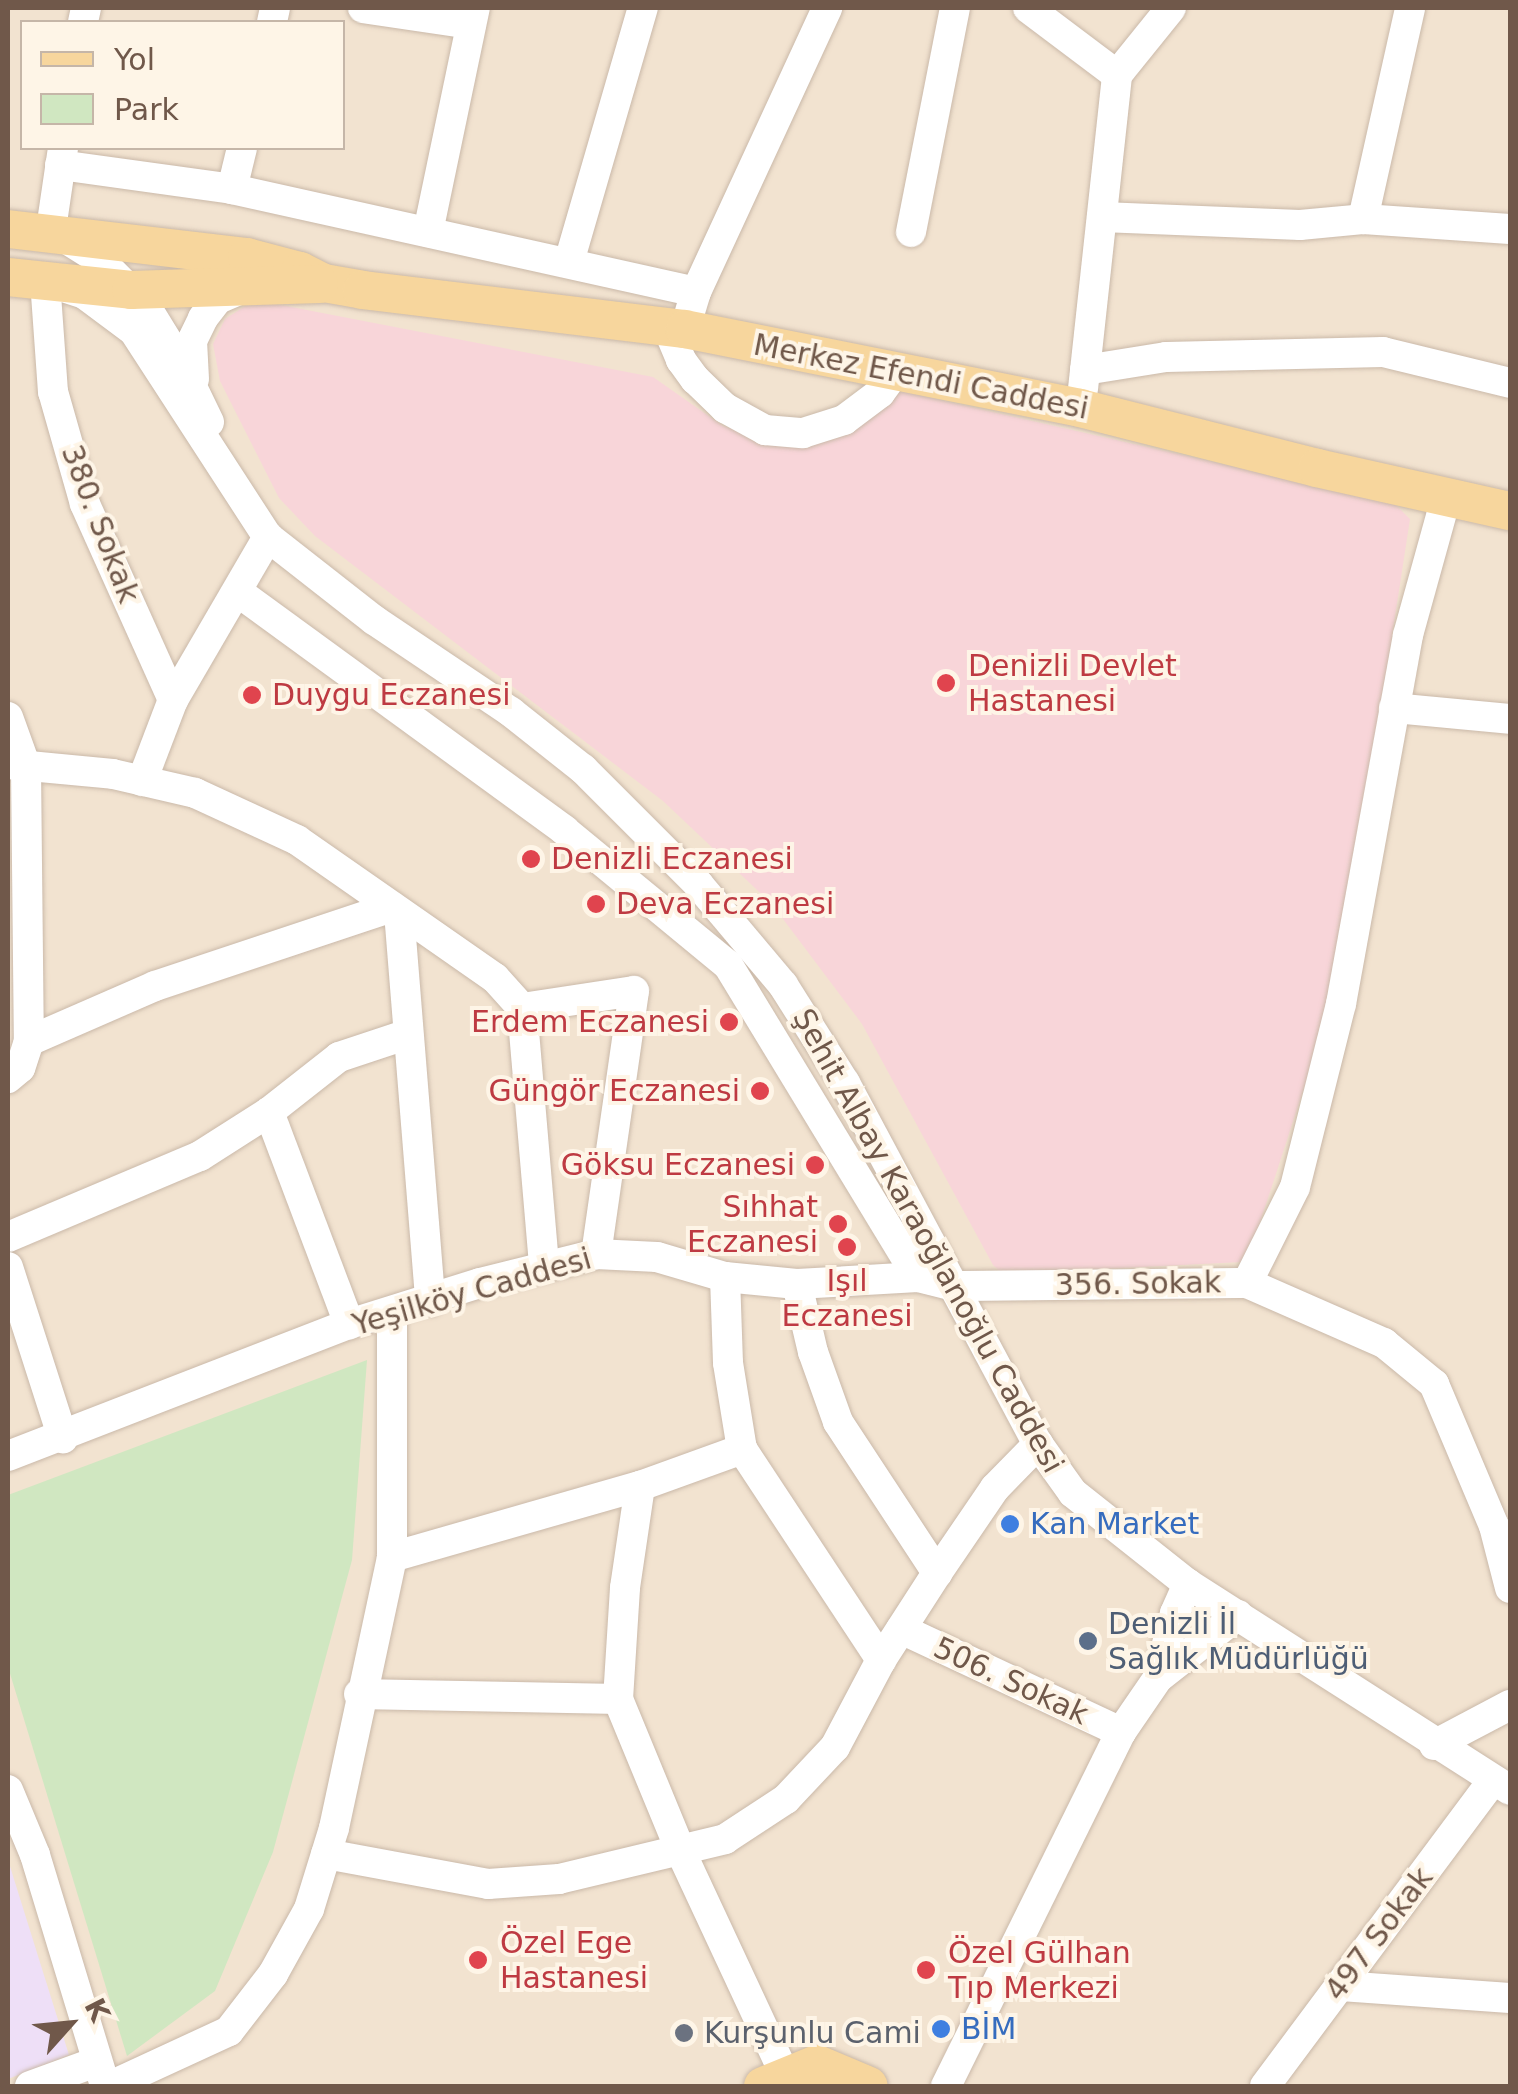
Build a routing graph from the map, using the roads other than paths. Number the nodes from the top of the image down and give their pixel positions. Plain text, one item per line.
1 (363, 8) edge
2 (643, 8) edge
3 (827, 8) edge
4 (955, 8) edge
5 (1028, 8) edge
6 (1170, 8) edge
7 (1410, 8) edge
8 (473, 16) edge
9 (1117, 75) junction
10 (242, 150) edge
11 (62, 156) edge
12 (232, 189) junction
13 (1102, 217) junction
14 (1362, 219) junction
15 (8, 229) edge
16 (1510, 229) edge
17 (428, 232) junction
18 (911, 232) dead end
19 (56, 236) junction
20 (570, 262) junction
21 (246, 272) junction
22 (8, 277) edge
23 (46, 281) junction
24 (696, 292) junction
25 (139, 293) junction
26 (677, 329) junction
27 (134, 331) junction
28 (1085, 370) junction
29 (896, 371) junction
30 (1510, 384) edge
31 (198, 396) junction
32 (1080, 408) junction
33 (238, 494) junction
34 (1446, 498) junction
35 (1510, 510) edge
36 (268, 537) junction
37 (238, 592) junction
38 (173, 700) junction
39 (1394, 708) junction
40 (8, 717) edge
41 (1510, 718) edge
42 (16, 765) edge
43 (142, 781) junction
44 (395, 910) junction
45 (17, 942) edge
46 (522, 1008) junction
47 (408, 1034) junction
48 (28, 1040) junction
49 (8, 1078) edge
50 (268, 1112) junction
51 (8, 1237) edge
52 (596, 1254) junction
53 (544, 1266) junction
54 (8, 1267) edge
55 (724, 1277) junction
56 (918, 1277) junction
57 (1247, 1283) junction
58 (797, 1284) junction
59 (956, 1286) junction
60 (430, 1301) junction
61 (392, 1314) junction
62 (349, 1324) junction
63 (63, 1438) junction
64 (1038, 1444) junction
65 (742, 1449) junction
66 (8, 1456) edge
67 (640, 1486) junction
68 (1502, 1521) edge
69 (392, 1557) junction
70 (937, 1573) junction
71 (1188, 1584) junction
72 (1510, 1588) edge
73 (1238, 1615) junction
74 (901, 1629) junction
75 (881, 1660) junction
76 (1158, 1678) junction
77 (360, 1694) junction
78 (618, 1699) junction
79 (1510, 1705) edge
80 (1121, 1732) junction
81 (1434, 1745) junction
82 (1501, 1785) edge
83 (8, 1790) edge
84 (681, 1852) junction
85 (326, 1854) junction
86 (1340, 1986) junction
87 (1510, 1998) edge
88 (104, 2078) edge
89 (774, 2082) edge
90 (30, 2086) edge
91 (870, 2086) edge
92 (946, 2086) edge
93 (1265, 2086) edge

1 - 8 street
2 - 20 street
3 - 24 street
4 - 18 street
5 - 9 street
6 - 9 street
7 - 14 street
8 - 17 street
9 - 13 street
10 - 12 street
11 - 12 street
11 - 19 street
12 - 17 street
13 - 14 street
13 - 28 street
14 - 16 street
15 - 19 main road
17 - 20 street
19 - 21 main road
19 - 25 street
20 - 24 street
21 - 25 main road
21 - 26 main road, Merkez Efendi Caddesi
21 - 31 street
22 - 23 main road
23 - 25 main road
23 - 27 street
23 - 38 street, 380. Sokak
24 - 26 street
25 - 27 street
25 - 31 street
26 - 29 main road, Merkez Efendi Caddesi
26 - 29 street
27 - 33 street
28 - 30 street
28 - 32 street
29 - 32 main road, Merkez Efendi Caddesi
31 - 33 street
32 - 34 main road, Merkez Efendi Caddesi
33 - 36 street, Şehit Albay Karaoğlanoğlu Caddesi
34 - 35 main road, Merkez Efendi Caddesi
34 - 39 street
36 - 37 street
36 - 59 street, Şehit Albay Karaoğlanoğlu Caddesi
37 - 38 street
37 - 56 street
38 - 43 street
39 - 41 street
39 - 57 street
40 - 42 street
42 - 43 street
42 - 45 street
43 - 44 street
44 - 46 street
44 - 47 street
44 - 48 street
45 - 48 street
46 - 52 street
46 - 53 street
47 - 50 street
47 - 60 street
48 - 49 street
50 - 51 street
50 - 62 street
52 - 53 street, Yeşilköy Caddesi
52 - 55 street, Yeşilköy Caddesi
53 - 60 street, Yeşilköy Caddesi
54 - 63 street
55 - 58 street, Yeşilköy Caddesi
55 - 65 street
56 - 58 street, Yeşilköy Caddesi
56 - 59 street, Yeşilköy Caddesi
57 - 59 street, 356. Sokak
57 - 68 street, 356. Sokak
58 - 70 street
59 - 64 street, Şehit Albay Karaoğlanoğlu Caddesi
60 - 61 street, Yeşilköy Caddesi
61 - 62 street, Yeşilköy Caddesi
61 - 69 street
62 - 63 street, Yeşilköy Caddesi
63 - 66 street, Yeşilköy Caddesi
64 - 70 street
64 - 71 street, Şehit Albay Karaoğlanoğlu Caddesi
65 - 67 street
65 - 75 street
67 - 69 street
67 - 78 street
68 - 72 street, 356. Sokak
69 - 77 street
70 - 74 street
71 - 73 street, Şehit Albay Karaoğlanoğlu Caddesi
71 - 76 street
73 - 76 street
73 - 81 street, Şehit Albay Karaoğlanoğlu Caddesi
74 - 75 street
74 - 80 street, 506. Sokak
75 - 84 street
76 - 80 street
77 - 78 street
77 - 85 street
78 - 84 street
79 - 81 street
80 - 92 street
81 - 82 street, Şehit Albay Karaoğlanoğlu Caddesi
82 - 86 street, 497 Sokak
83 - 88 street
84 - 85 street
84 - 89 street
85 - 88 street
86 - 87 street
86 - 93 street, 497 Sokak
88 - 90 street
89 - 91 main road

